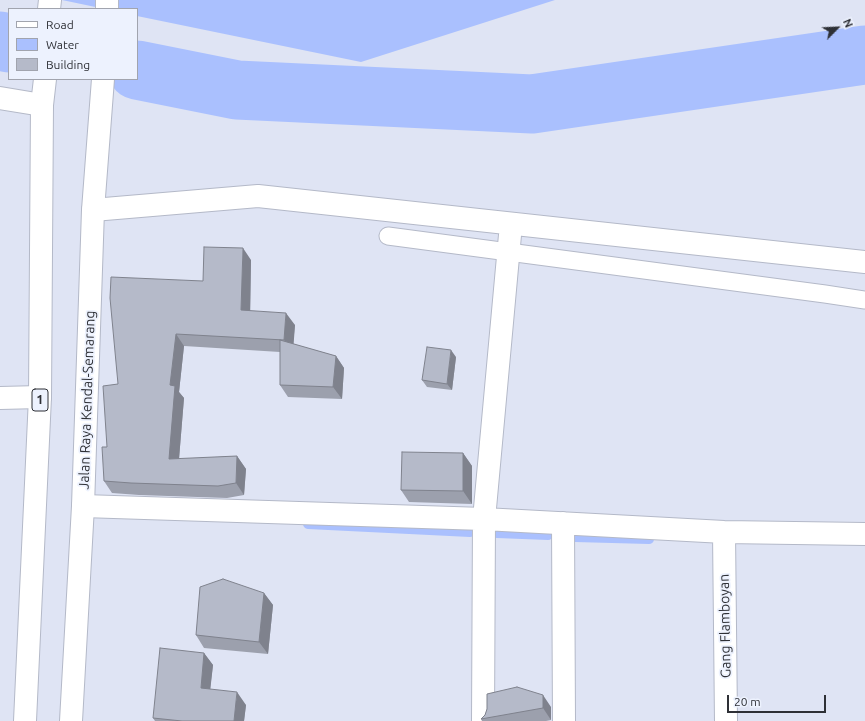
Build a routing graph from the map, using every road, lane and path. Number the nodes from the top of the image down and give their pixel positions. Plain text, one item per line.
1 (44, 80) edge
2 (103, 81) edge
3 (0, 98) edge
4 (42, 105) junction
5 (93, 210) junction
6 (511, 224) junction
7 (388, 236) dead end
8 (508, 252) junction
9 (865, 262) edge
10 (865, 300) edge
11 (40, 397) junction
12 (0, 398) edge
13 (83, 506) junction
14 (484, 519) junction
15 (563, 522) junction
16 (724, 532) junction
17 (865, 534) edge
18 (25, 721) edge
19 (71, 721) edge
20 (483, 721) edge
21 (564, 721) edge
22 (726, 721) edge

1 - 4 main road, 1
2 - 5 main road, Jalan Raya Kendal-Semarang
3 - 4 main road
4 - 11 main road, 1
5 - 6 main road
5 - 13 main road, Jalan Raya Kendal-Semarang
6 - 8 main road
6 - 9 main road
7 - 8 lane
8 - 10 lane
8 - 14 main road
11 - 12 main road
11 - 18 main road, 1
13 - 14 main road
13 - 19 main road, Jalan Raya Kendal-Semarang
14 - 15 main road
14 - 20 main road
15 - 16 main road
15 - 21 main road
16 - 17 main road
16 - 22 main road, Gang Flamboyan

